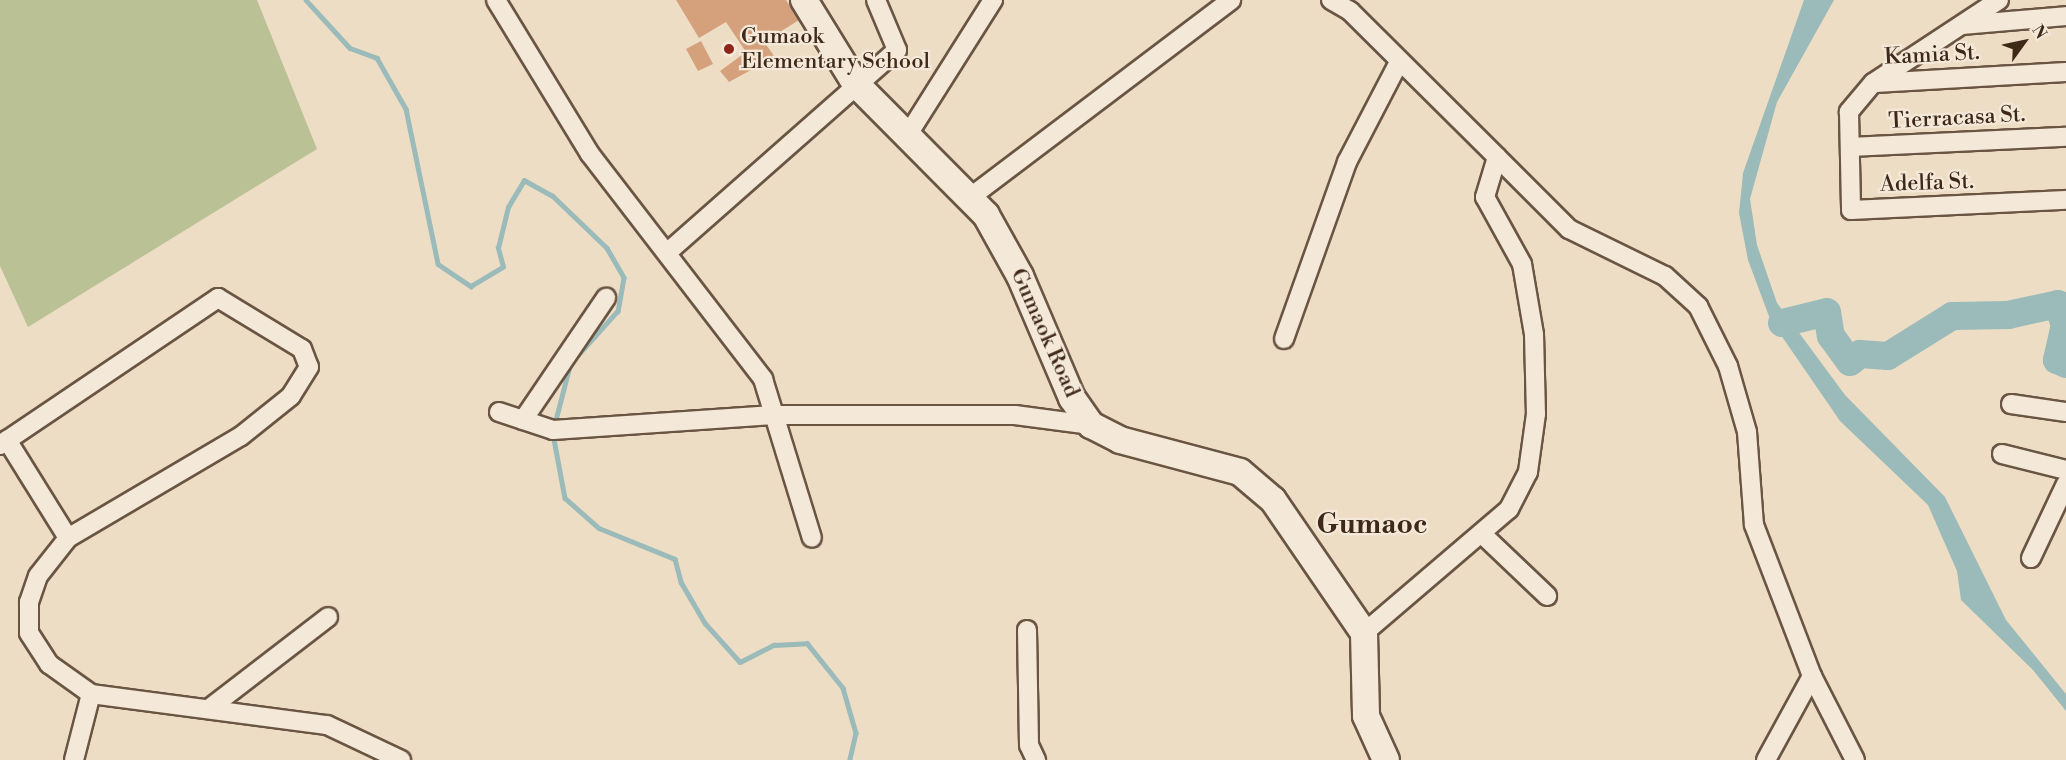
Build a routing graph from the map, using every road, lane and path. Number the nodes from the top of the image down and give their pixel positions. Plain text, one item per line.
1 (496, 0) edge
2 (804, 0) edge
3 (876, 0) edge
4 (993, 0) edge
5 (1231, 0) edge
6 (1331, 0) edge
7 (1999, 0) edge
8 (2066, 16) edge
9 (1961, 25) junction
10 (1398, 64) junction
11 (2066, 72) edge
12 (855, 83) junction
13 (1873, 83) junction
14 (907, 136) junction
15 (2066, 137) edge
16 (1850, 147) junction
17 (1497, 157) junction
18 (972, 196) junction
19 (2066, 200) edge
20 (669, 251) junction
21 (606, 298) dead end
22 (1284, 339) dead end
23 (2011, 404) dead end
24 (499, 412) dead end
25 (2066, 412) edge
26 (773, 415) junction
27 (523, 420) junction
28 (1091, 425) junction
29 (4, 442) edge
30 (2002, 454) dead end
31 (2066, 470) edge
32 (2066, 484) edge
33 (1482, 534) junction
34 (68, 538) junction
35 (812, 538) dead end
36 (2031, 558) dead end
37 (1547, 596) dead end
38 (328, 617) dead end
39 (1027, 630) dead end
40 (1364, 633) junction
41 (1812, 676) junction
42 (91, 694) junction
43 (210, 708) junction
44 (74, 760) edge
45 (401, 760) edge
46 (1036, 760) edge
47 (1386, 760) edge
48 (1766, 760) edge
49 (1855, 760) edge

1 - 20 street
2 - 12 street, Gumaok Road
3 - 12 street
4 - 14 street
5 - 18 street
6 - 10 street
7 - 9 street
8 - 9 street
9 - 13 street
10 - 17 street
10 - 22 street
11 - 13 street, Kamia St.
12 - 14 street, Gumaok Road
12 - 20 street
13 - 16 street
14 - 18 street, Gumaok Road
15 - 16 street, Tierracasa St.
16 - 19 street, Adelfa St.
17 - 33 street
17 - 41 street
18 - 28 street, Gumaok Road
20 - 26 street
21 - 27 street
23 - 25 street
24 - 27 street
26 - 27 street
26 - 28 street
26 - 35 street
28 - 40 street, Gumaok Road
29 - 34 street
29 - 34 street
30 - 31 street
32 - 36 street
33 - 37 street
33 - 40 street
34 - 42 street
38 - 43 street
39 - 46 street
40 - 47 street
41 - 48 street
41 - 49 street
42 - 43 street
42 - 44 street
43 - 45 street

